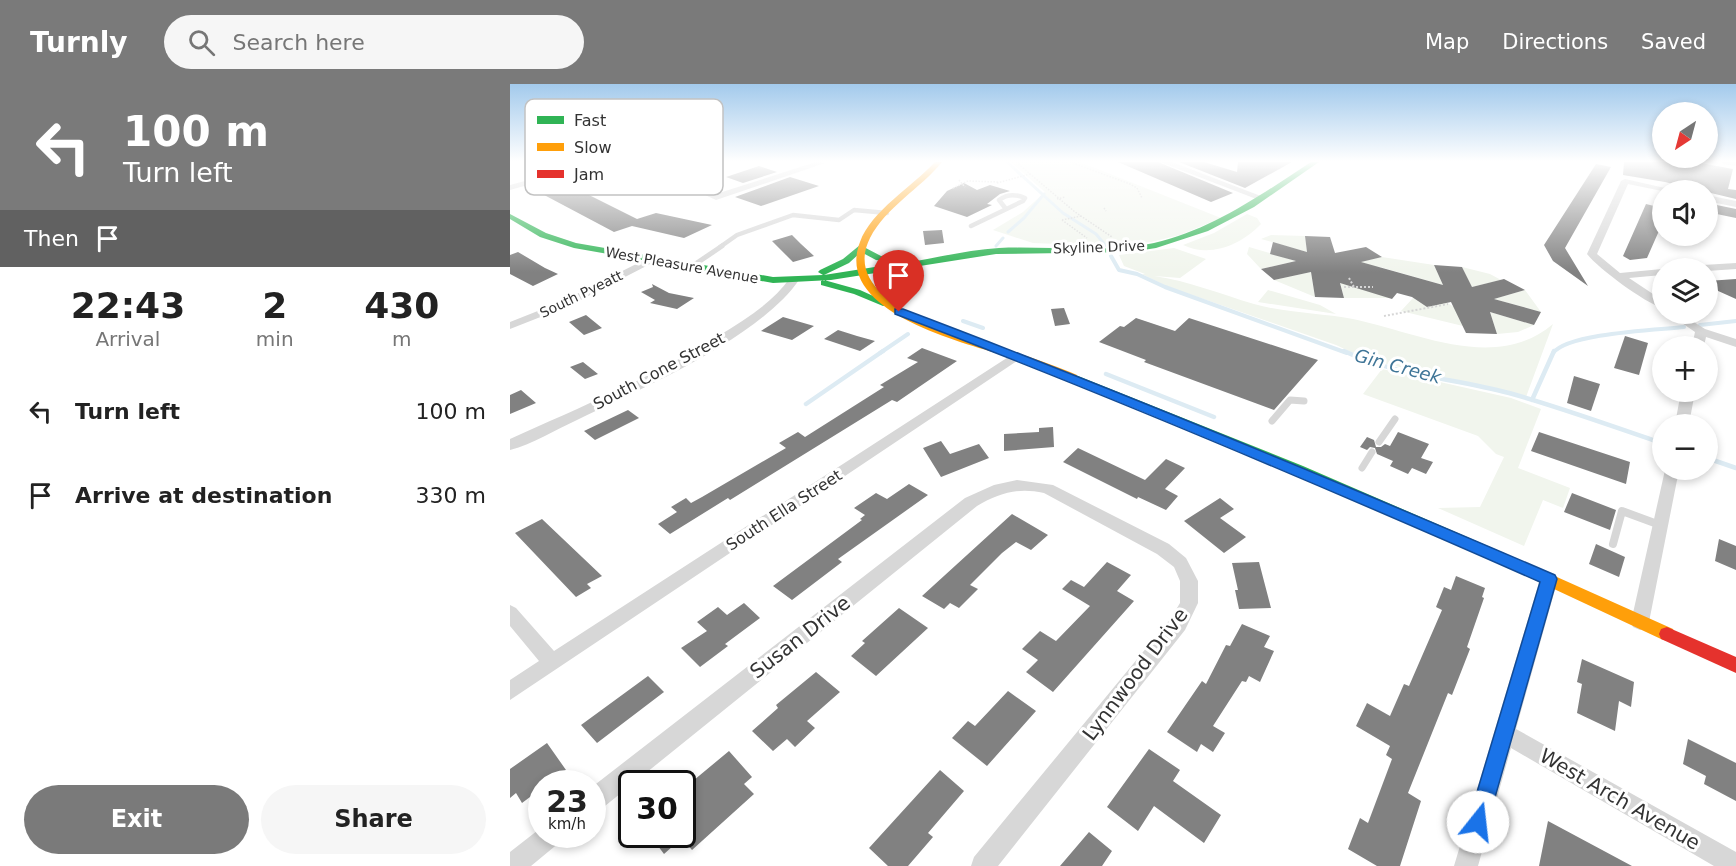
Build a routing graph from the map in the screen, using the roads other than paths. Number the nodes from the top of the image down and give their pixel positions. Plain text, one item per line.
1 (903, 198) edge
2 (1000, 198) edge
3 (1025, 198) edge
4 (1262, 198) edge
5 (1617, 198) edge
6 (1718, 200) edge
7 (1736, 204) edge
8 (1006, 209) junction
9 (887, 213) junction
10 (510, 216) edge
11 (971, 226) dead end
12 (860, 248) junction
13 (651, 260) junction
14 (931, 261) junction
15 (1736, 266) edge
16 (691, 267) junction
17 (1718, 267) edge
18 (861, 273) junction
19 (1652, 273) edge
20 (1617, 276) junction
21 (797, 280) junction
22 (1652, 299) edge
23 (886, 304) junction
24 (1690, 324) edge
25 (510, 326) edge
26 (1701, 331) junction
27 (1700, 336) edge
28 (1736, 344) edge
29 (1016, 356) junction
30 (1304, 401) dead end
31 (1395, 419) dead end
32 (1272, 421) dead end
33 (1379, 442) dead end
34 (510, 445) edge
35 (1372, 452) dead end
36 (1362, 468) dead end
37 (1670, 480) edge
38 (1014, 484) joint
39 (1660, 525) junction
40 (1613, 544) dead end
41 (1549, 579) junction
42 (510, 613) edge
43 (1640, 622) junction
44 (552, 663) junction
45 (1736, 665) edge
46 (510, 691) edge
47 (1504, 733) junction
48 (606, 791) edge
49 (534, 848) edge
50 (1736, 865) edge
51 (512, 866) edge
52 (983, 866) edge
53 (1466, 866) edge

1 - 9 street
2 - 8 lane
3 - 8 lane
4 - 14 street, Skyline Drive
5 - 20 street
6 - 7 street
8 - 11 lane
9 - 12 street
9 - 16 lane
10 - 13 street, West Pleasure Avenue
12 - 14 street
12 - 18 street
12 - 21 street
13 - 16 street, West Pleasure Avenue
13 - 25 street, South Pyeatt
14 - 18 street, Skyline Drive
14 - 23 street
15 - 17 street
16 - 21 street, West Pleasure Avenue
18 - 21 street, West Pleasure Avenue
18 - 23 street
19 - 20 street
20 - 22 street
21 - 23 street
21 - 34 street, South Cone Street
23 - 29 street
24 - 26 street
26 - 27 street
26 - 28 street
29 - 41 street
29 - 44 street, South Ella Street
30 - 32 lane
31 - 33 lane
35 - 36 lane
37 - 39 street
38 - 48 street, Susan Drive
38 - 52 street, Lynnwood Drive
39 - 40 lane
39 - 43 street
41 - 43 street
41 - 47 street
42 - 44 street
43 - 45 street
44 - 46 street, South Ella Street
47 - 50 street, West Arch Avenue
47 - 53 street
49 - 51 street

